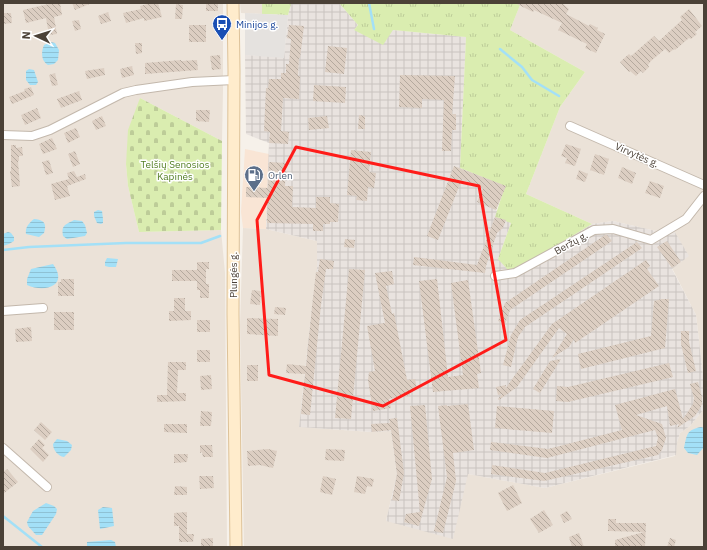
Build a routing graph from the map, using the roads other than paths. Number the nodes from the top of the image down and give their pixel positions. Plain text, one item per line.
1 (233, 3) edge
2 (234, 80) junction
3 (570, 126) dead end
4 (3, 135) edge
5 (704, 185) edge
6 (704, 196) edge
7 (495, 276) dead end
8 (43, 308) dead end
9 (3, 311) edge
10 (3, 448) edge
11 (47, 487) dead end
12 (236, 547) edge

1 - 2 main road, Plungės g.
2 - 4 street
2 - 12 main road, Plungės g.
3 - 5 street, Virvytės g.
6 - 7 street, Beržų g.
8 - 9 street
10 - 11 street

